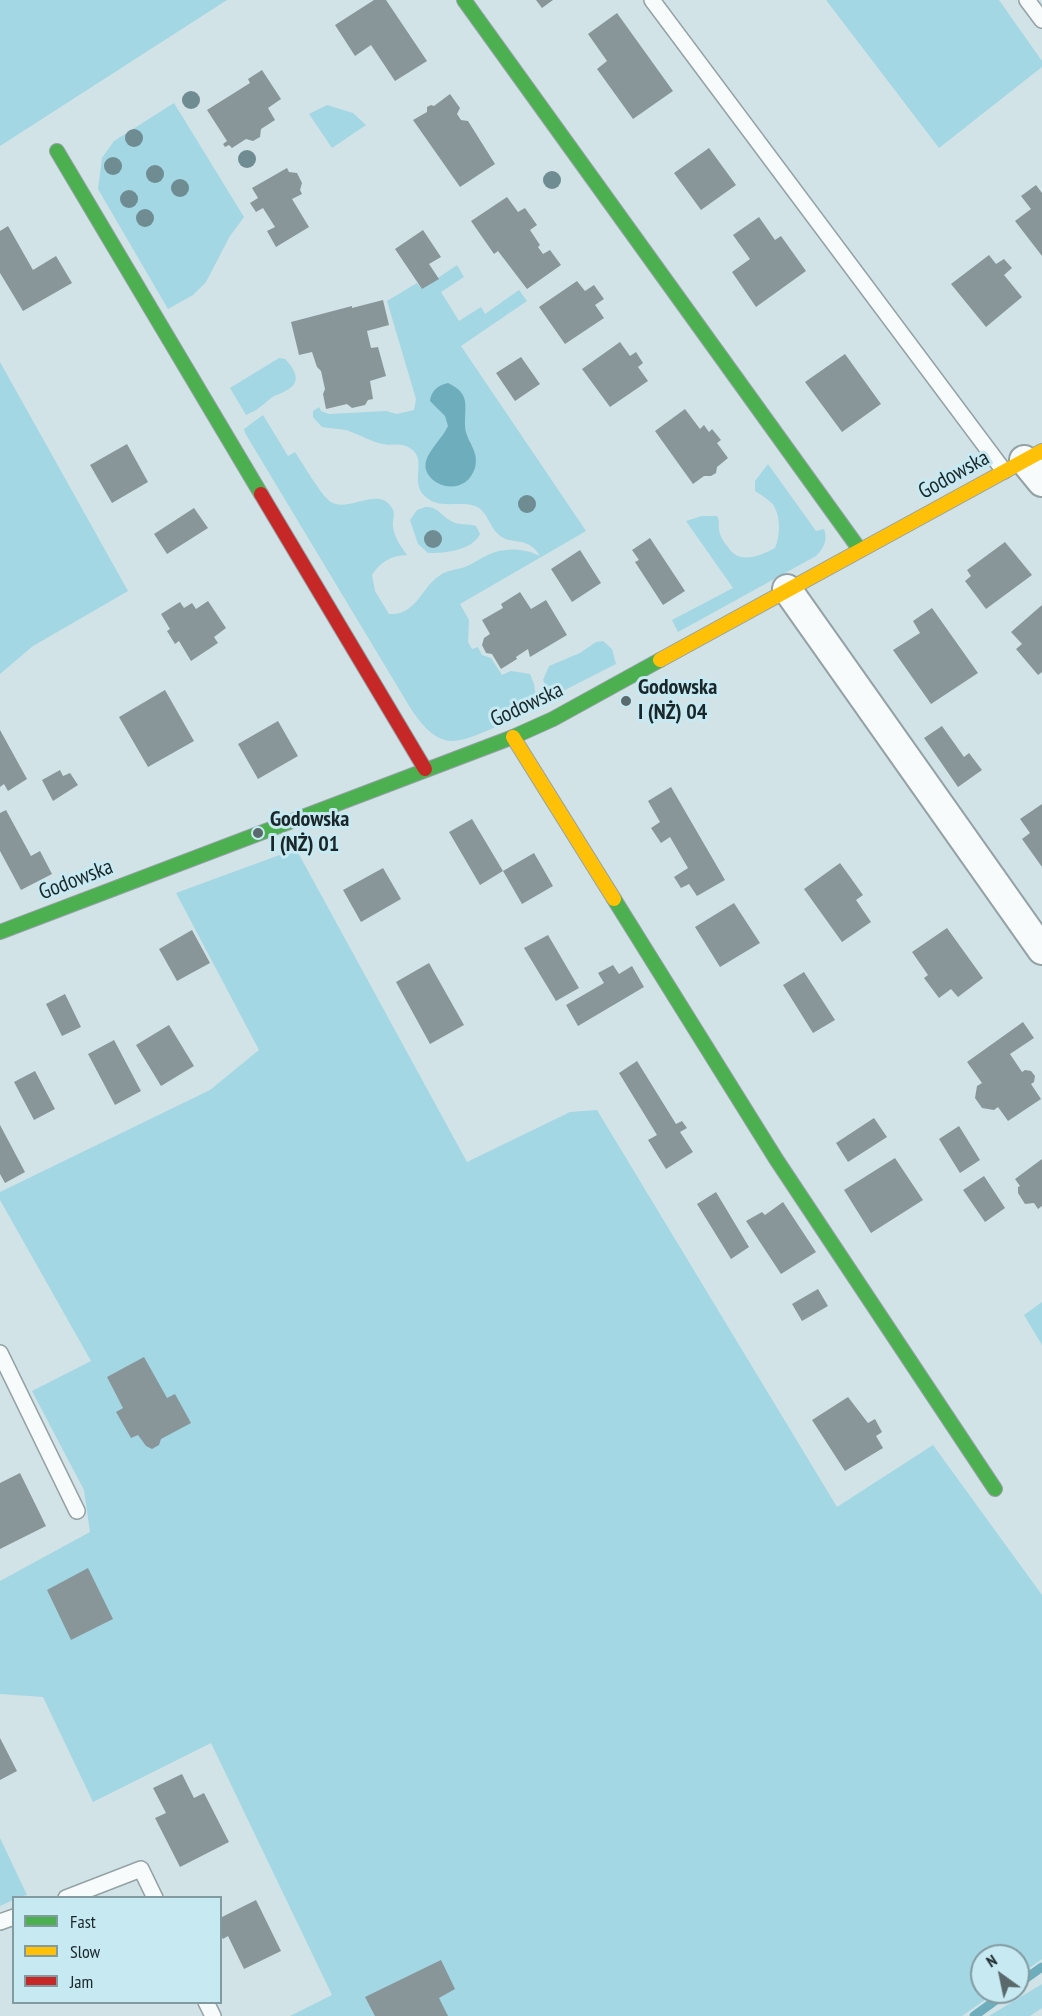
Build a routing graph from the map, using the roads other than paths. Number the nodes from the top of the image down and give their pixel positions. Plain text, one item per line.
1 (464, 0) edge
2 (652, 0) edge
3 (1027, 0) edge
4 (1042, 20) edge
5 (57, 151) dead end
6 (1024, 461) edge
7 (1042, 482) edge
8 (860, 550) junction
9 (787, 589) junction
10 (513, 737) junction
11 (425, 769) junction
12 (0, 932) edge
13 (1042, 950) edge
14 (0, 1353) edge
15 (994, 1489) dead end
16 (77, 1511) dead end
17 (71, 1896) edge
18 (154, 1896) edge

1 - 8 street
2 - 6 lane
3 - 4 lane
5 - 11 street
6 - 7 street
6 - 8 street, Godowska
8 - 9 street, Godowska
9 - 10 street, Godowska
9 - 13 street
10 - 11 street, Godowska
10 - 15 street
11 - 12 street, Godowska
14 - 16 lane
17 - 18 lane

